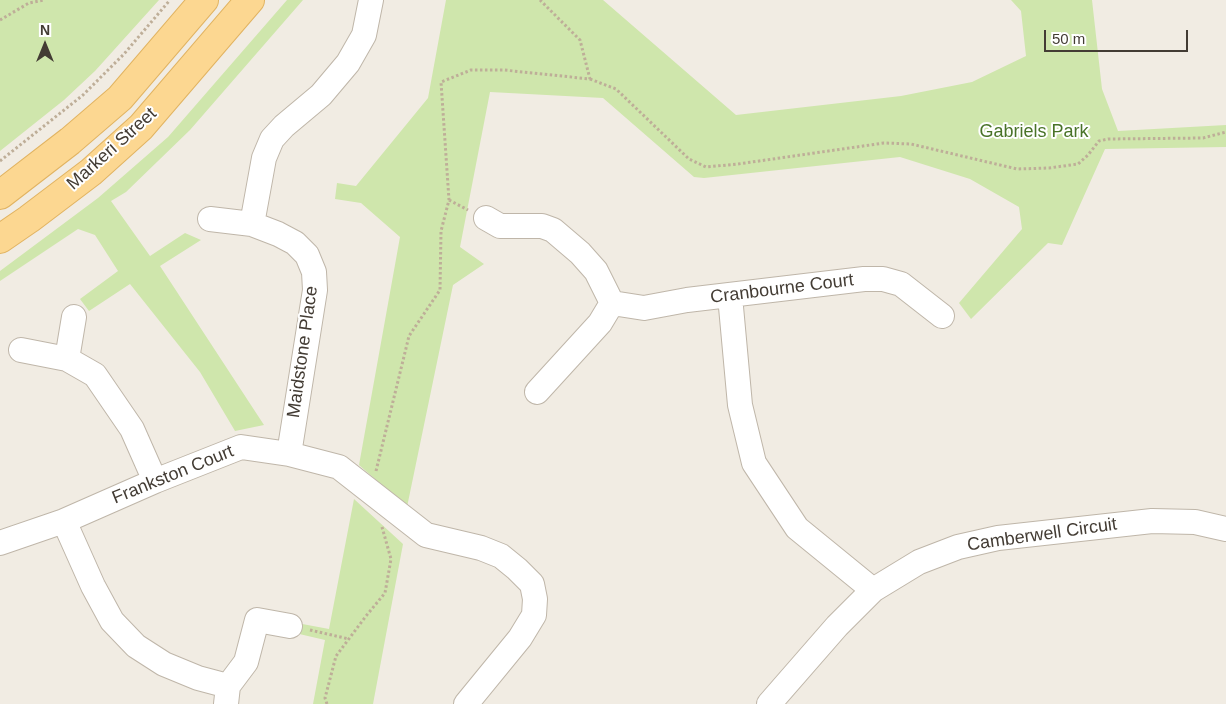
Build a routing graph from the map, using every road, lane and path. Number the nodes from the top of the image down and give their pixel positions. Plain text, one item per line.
1 (44, 0) edge
2 (170, 0) edge
3 (204, 0) edge
4 (250, 0) edge
5 (371, 0) edge
6 (540, 0) edge
7 (0, 20) edge
8 (590, 79) junction
9 (1226, 132) edge
10 (0, 161) edge
11 (0, 195) edge
12 (486, 218) dead end
13 (210, 219) dead end
14 (252, 224) junction
15 (0, 239) edge
16 (730, 296) junction
17 (612, 303) junction
18 (942, 316) dead end
19 (74, 317) dead end
20 (20, 350) dead end
21 (66, 359) junction
22 (537, 392) dead end
23 (289, 454) junction
24 (155, 481) junction
25 (371, 492) junction
26 (64, 521) junction
27 (1226, 529) edge
28 (0, 543) edge
29 (873, 590) junction
30 (290, 626) joint
31 (349, 639) junction
32 (227, 695) edge
33 (326, 704) edge
34 (466, 704) edge
35 (770, 704) edge

1 - 7 path
2 - 10 path
3 - 11 main road, Markeri Street
4 - 15 main road, Markeri Street
5 - 14 street
6 - 8 path
8 - 9 path
8 - 25 path
12 - 17 street
13 - 14 street, Maidstone Place
14 - 23 street, Maidstone Place
16 - 17 street, Cranbourne Court
16 - 18 street, Cranbourne Court
16 - 29 street
17 - 22 street
19 - 21 street
20 - 21 street
21 - 24 street
23 - 24 street, Frankston Court
23 - 25 street, Frankston Court
24 - 26 street, Frankston Court
25 - 31 path
25 - 34 street, Frankston Court
26 - 28 street, Frankston Court
26 - 32 street
27 - 29 street, Camberwell Circuit
29 - 35 street, Camberwell Circuit
30 - 31 path
30 - 32 street
31 - 33 path

